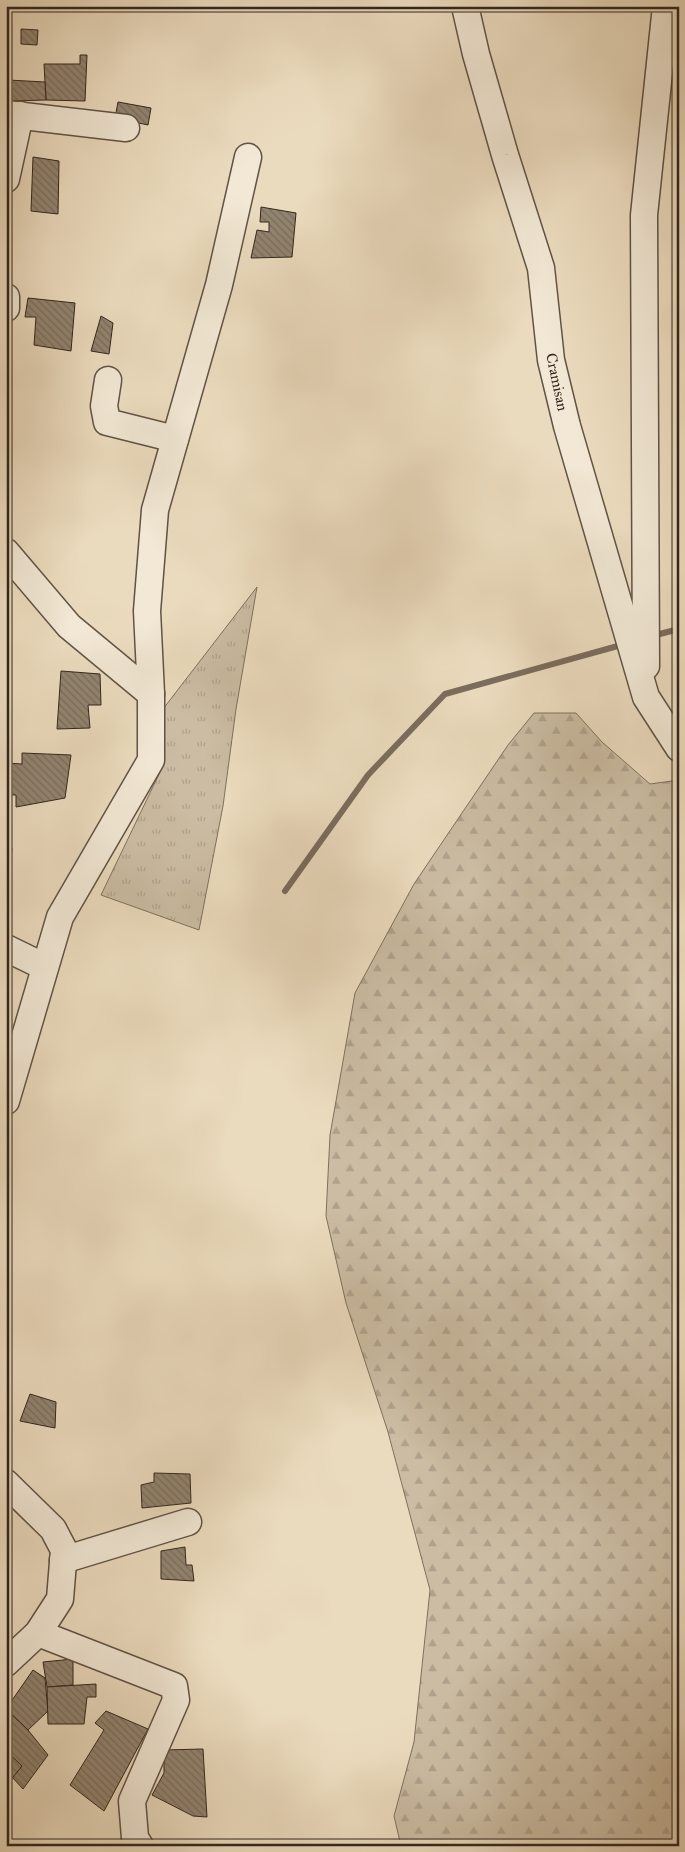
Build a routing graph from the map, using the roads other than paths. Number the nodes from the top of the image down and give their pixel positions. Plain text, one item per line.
1 (465, 6) edge
2 (666, 6) edge
3 (13, 114) edge
4 (126, 128) dead end
5 (248, 157) dead end
6 (6, 179) edge
7 (6, 297) edge
8 (6, 308) edge
9 (108, 380) dead end
10 (175, 438) junction
11 (6, 552) edge
12 (151, 694) junction
13 (646, 697) junction
14 (679, 748) edge
15 (6, 948) edge
16 (45, 967) junction
17 (6, 1101) edge
18 (6, 1483) edge
19 (188, 1522) dead end
20 (63, 1560) junction
21 (38, 1634) junction
22 (6, 1663) edge
23 (140, 1846) edge

1 - 13 street, Cramisan
2 - 13 street
3 - 4 street
3 - 6 street
5 - 10 street
7 - 8 street
9 - 10 street
10 - 12 street
11 - 12 street
12 - 16 street
13 - 14 street, Cramisan
15 - 16 street
16 - 17 street
18 - 20 street
19 - 20 street
20 - 21 street
21 - 22 street
21 - 23 street

